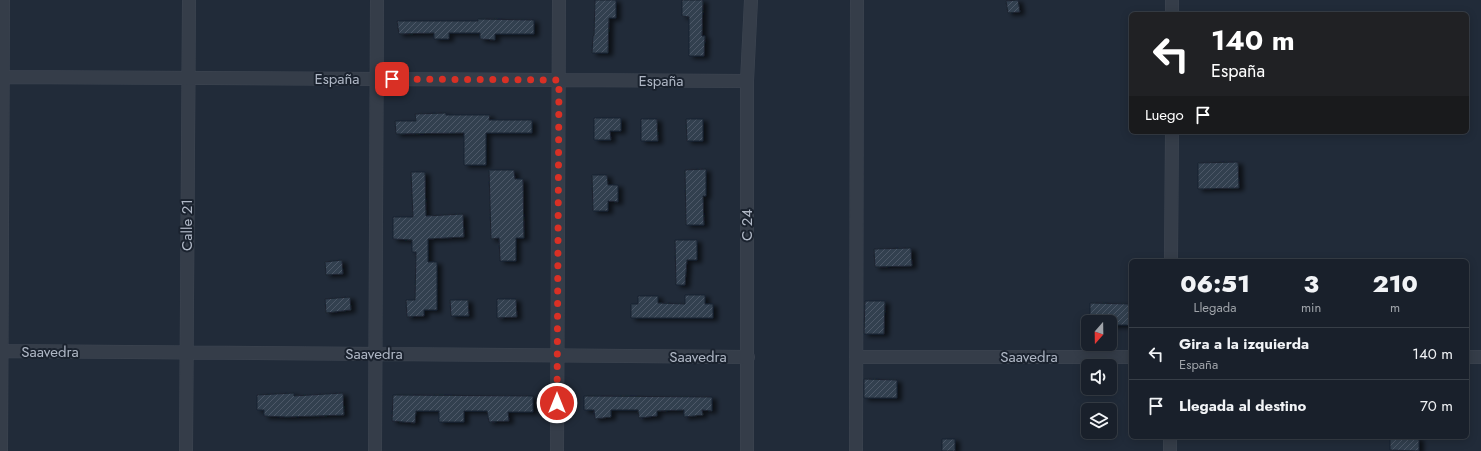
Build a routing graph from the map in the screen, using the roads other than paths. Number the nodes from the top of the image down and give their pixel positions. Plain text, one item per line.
1 (3, 0) edge
2 (189, 0) edge
3 (377, 0) edge
4 (559, 0) edge
5 (750, 0) edge
6 (857, 0) edge
7 (1172, 0) edge
8 (1172, 12) edge
9 (1, 77) edge
10 (188, 78) junction
11 (377, 79) junction
12 (559, 80) junction
13 (747, 81) junction
14 (1172, 134) edge
15 (1171, 259) edge
16 (1, 351) edge
17 (187, 353) junction
18 (376, 354) junction
19 (557, 355) junction
20 (748, 357) junction
21 (856, 357) junction
22 (1129, 357) edge
23 (1469, 357) edge
24 (1481, 357) edge
25 (1170, 439) edge
26 (1, 451) edge
27 (186, 451) edge
28 (375, 451) edge
29 (557, 451) edge
30 (748, 451) edge
31 (856, 451) edge
32 (1170, 451) edge

1 - 9 street
2 - 10 street, Calle 21
3 - 11 street
4 - 12 street
5 - 13 street, C 24
6 - 21 street
7 - 8 street
9 - 10 street, España
9 - 16 street
10 - 11 street, España
10 - 17 street, Calle 21
11 - 12 street, España
11 - 18 street
12 - 13 street, España
12 - 19 street
13 - 20 street, C 24
14 - 15 street
16 - 17 street, Saavedra
16 - 26 street
17 - 18 street, Saavedra
17 - 27 street, Calle 21
18 - 19 street, Saavedra
18 - 28 street
19 - 20 street, Saavedra
19 - 29 street
20 - 30 street, C 24
21 - 22 street, Saavedra
21 - 31 street
23 - 24 street
25 - 32 street

